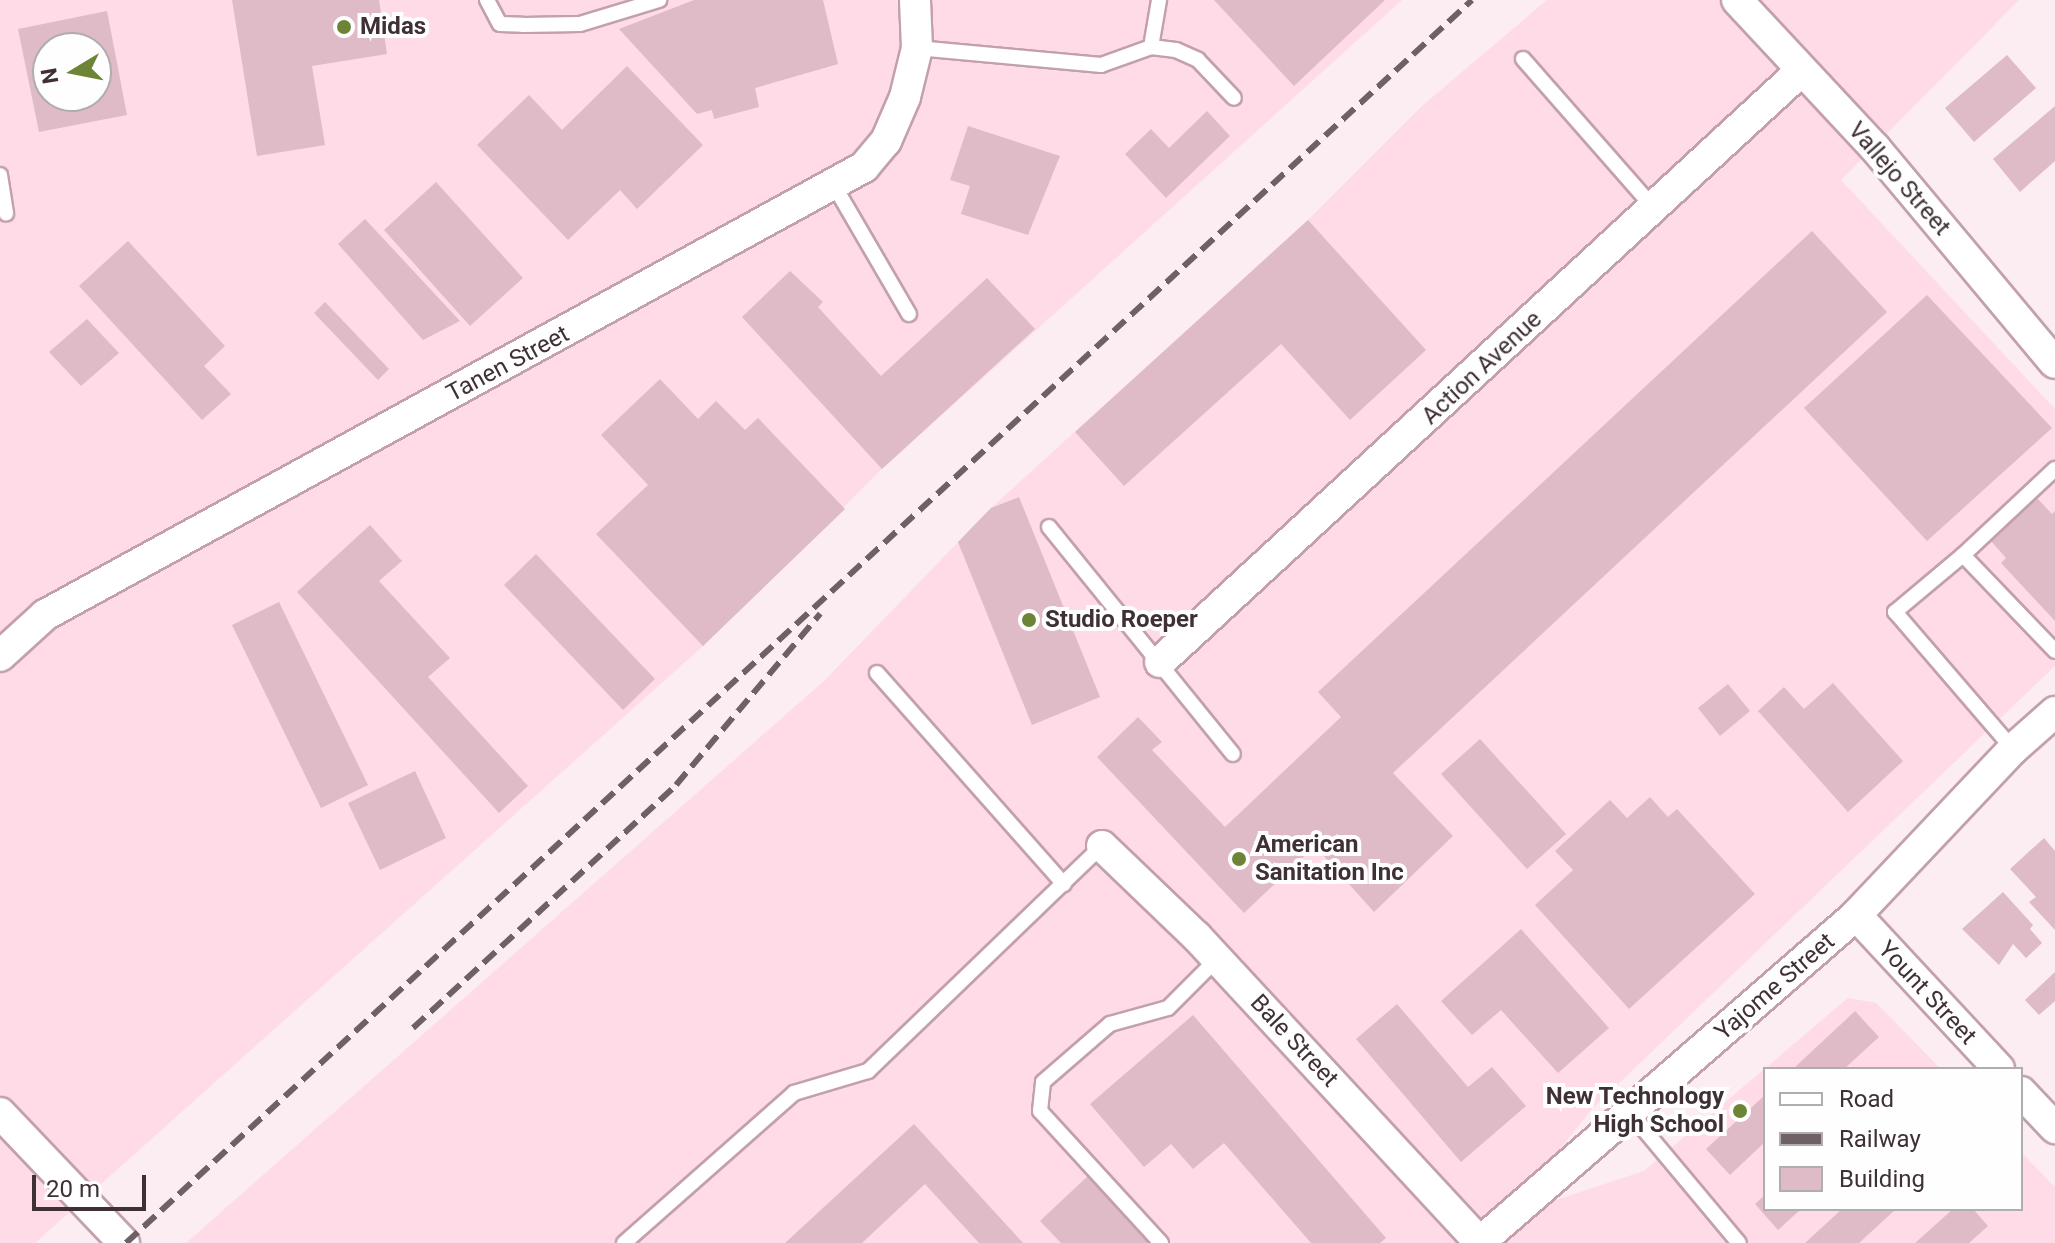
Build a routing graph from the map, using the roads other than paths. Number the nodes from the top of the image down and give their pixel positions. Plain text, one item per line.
1 (659, 0) edge
2 (915, 0) edge
3 (1159, 0) edge
4 (1737, 0) edge
5 (492, 1) edge
6 (1151, 47) junction
7 (917, 48) junction
8 (1523, 59) dead end
9 (1801, 71) junction
10 (1234, 98) dead end
11 (0, 175) edge
12 (835, 187) junction
13 (1655, 209) junction
14 (6, 214) dead end
15 (909, 314) dead end
16 (2055, 363) edge
17 (2055, 469) edge
18 (1049, 527) dead end
19 (1963, 555) junction
20 (2055, 651) edge
21 (1, 652) edge
22 (1160, 662) junction
23 (877, 673) dead end
24 (2055, 712) edge
25 (2013, 749) junction
26 (1233, 754) dead end
27 (1102, 846) joint
28 (1064, 884) junction
29 (1856, 915) junction
30 (1218, 958) junction
31 (1997, 1067) edge
32 (2023, 1094) edge
33 (0, 1113) edge
34 (1631, 1114) junction
35 (2055, 1128) edge
36 (124, 1243) edge
37 (624, 1243) edge
38 (1161, 1243) edge
39 (1479, 1243) edge
40 (1739, 1243) edge

1 - 5 lane
2 - 7 street, Tanen Street
3 - 6 lane
4 - 9 street, Vallejo Street
6 - 7 lane
6 - 10 lane
7 - 12 street, Tanen Street
8 - 13 lane
9 - 13 street, Action Avenue
9 - 16 street, Vallejo Street
11 - 14 lane
12 - 15 lane
12 - 21 street, Tanen Street
13 - 22 street, Action Avenue
17 - 19 lane
18 - 22 lane
19 - 20 lane
19 - 25 lane
22 - 26 lane
23 - 28 lane
24 - 25 street, Yajome Street
25 - 29 street, Yajome Street
27 - 28 lane
27 - 30 street, Bale Street
28 - 37 lane
29 - 31 street, Yount Street
29 - 34 street, Yajome Street
30 - 38 lane
30 - 39 street, Bale Street
32 - 35 street
33 - 36 street
34 - 39 street, Yajome Street
34 - 40 lane

